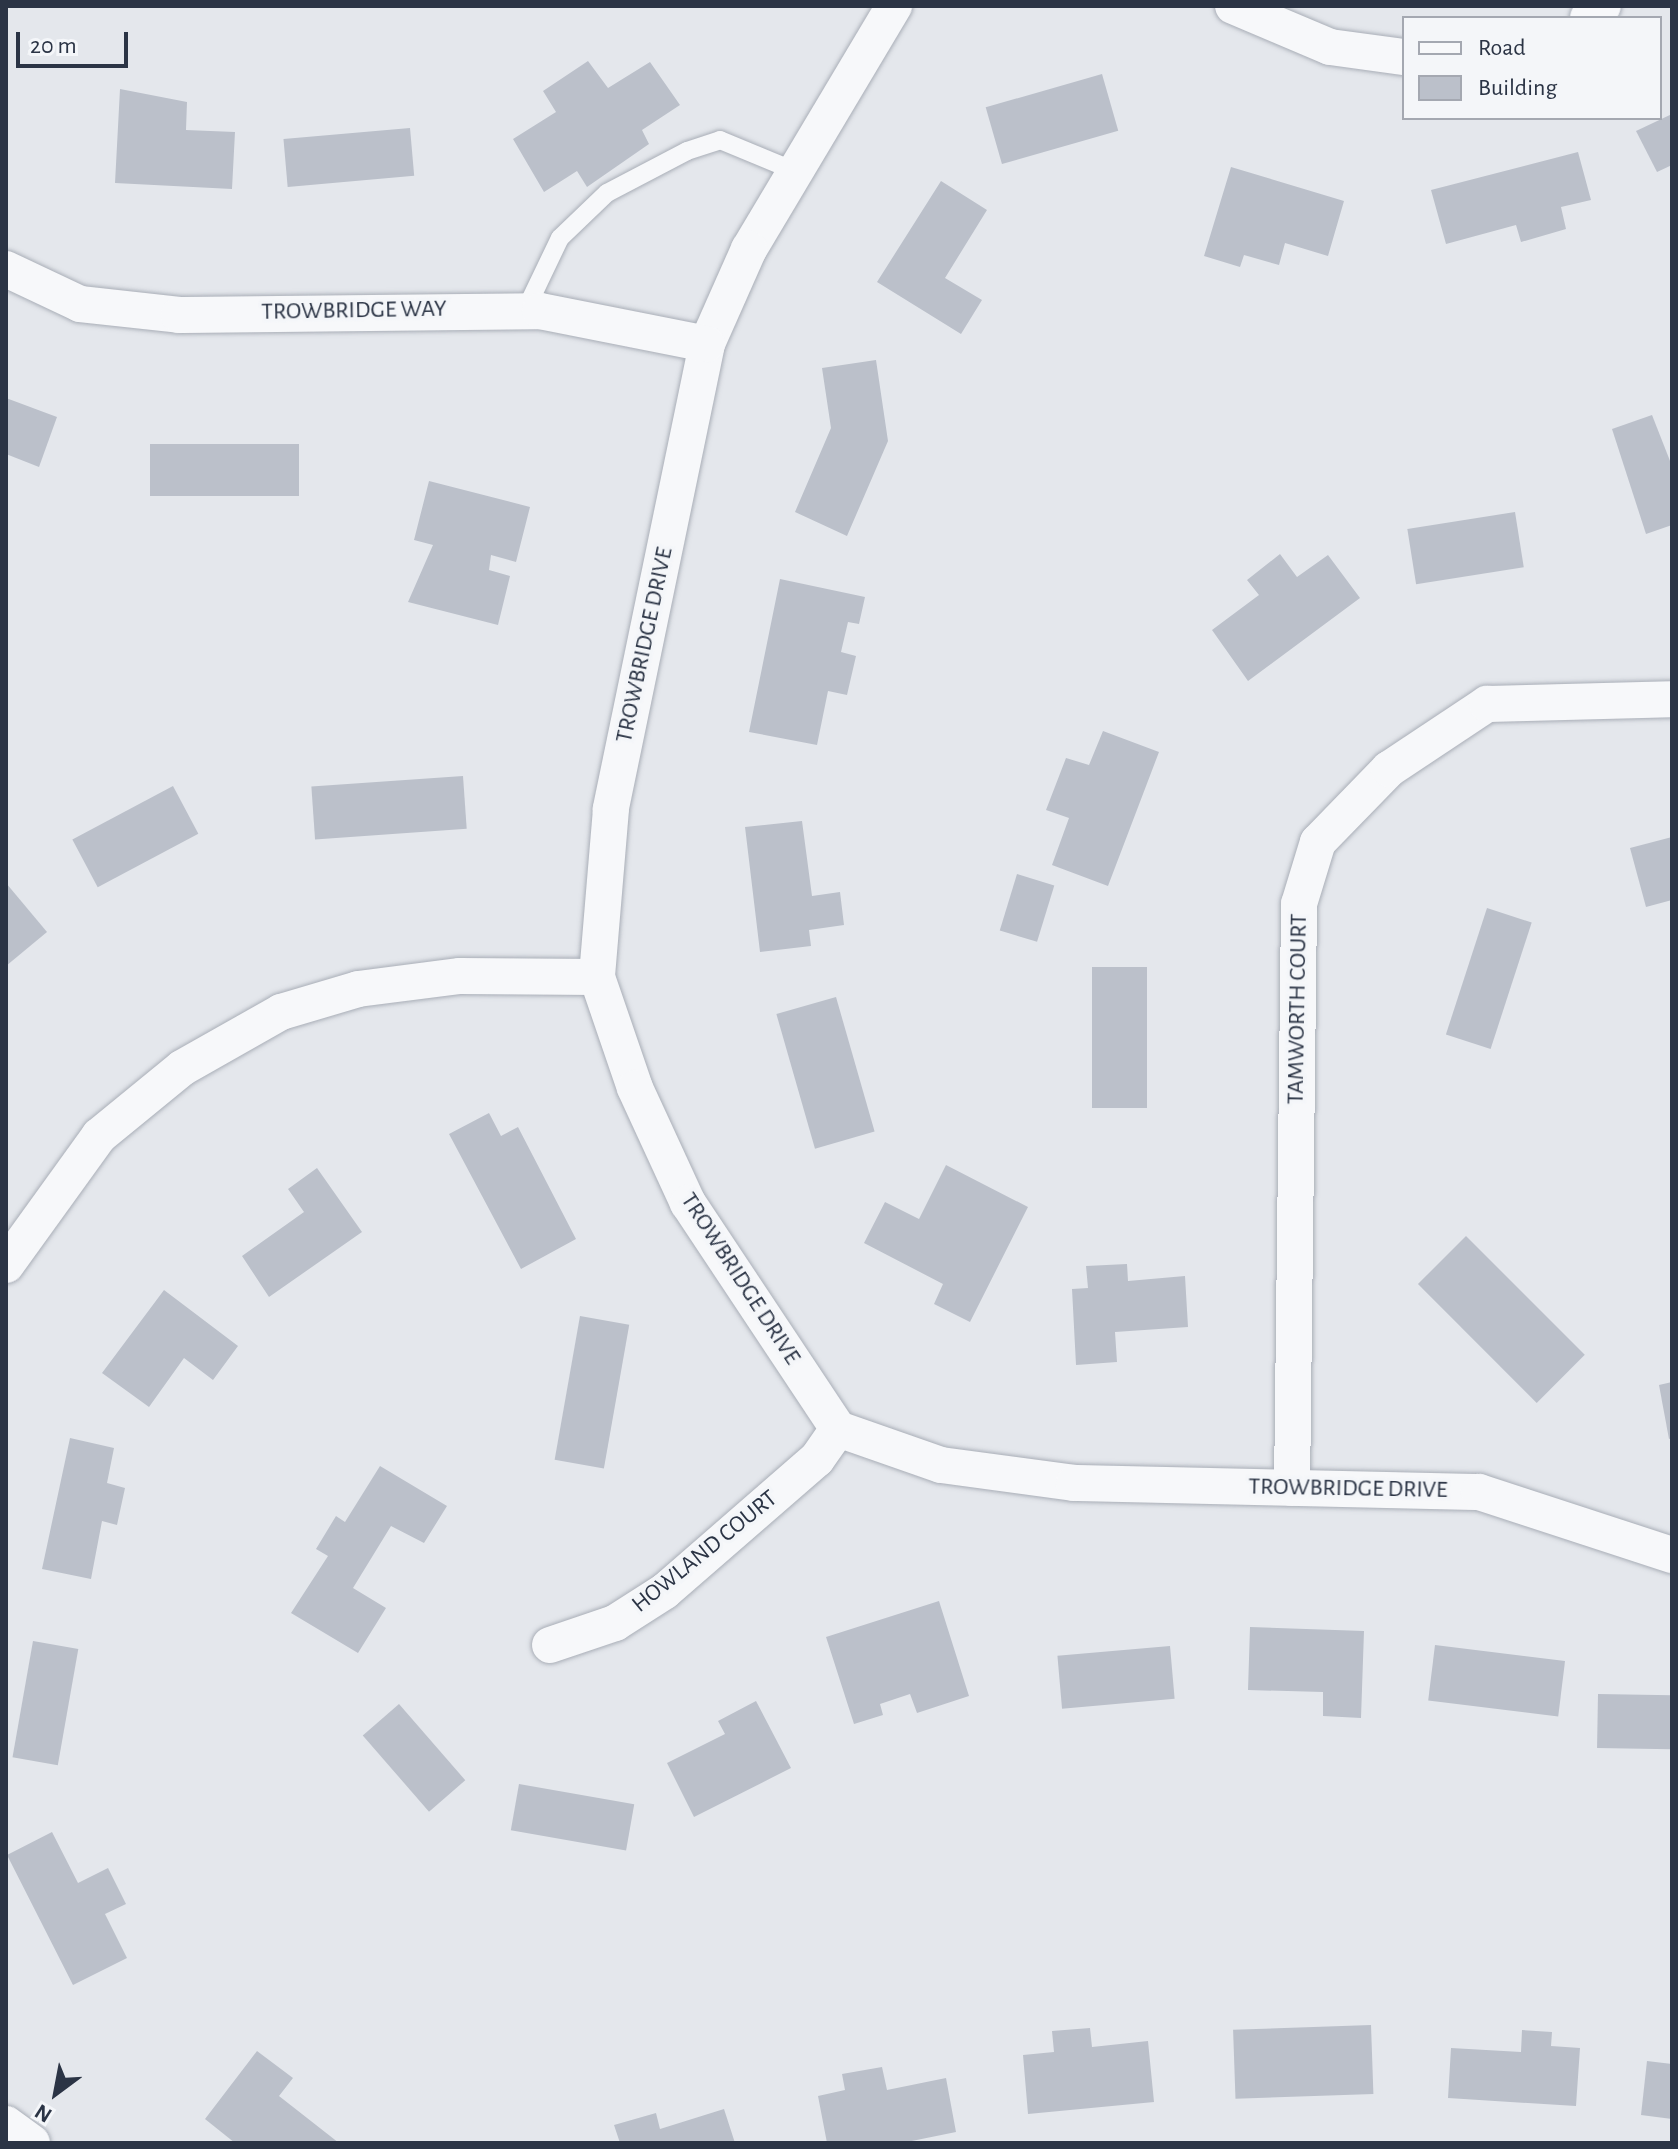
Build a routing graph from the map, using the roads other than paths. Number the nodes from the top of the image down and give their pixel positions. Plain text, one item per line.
1 (894, 6) edge
2 (1233, 6) edge
3 (1402, 57) edge
4 (795, 171) junction
5 (6, 269) edge
6 (525, 311) junction
7 (707, 344) junction
8 (1672, 699) edge
9 (597, 977) junction
10 (6, 1265) edge
11 (838, 1429) junction
12 (1292, 1488) junction
13 (1672, 1555) edge
14 (550, 1645) dead end
15 (6, 2124) edge
16 (32, 2143) edge

1 - 4 street, TROWBRIDGE DRIVE
2 - 3 street
4 - 6 lane
4 - 7 street, TROWBRIDGE DRIVE
5 - 6 street, TROWBRIDGE WAY
6 - 7 street, TROWBRIDGE WAY
7 - 9 street, TROWBRIDGE DRIVE
8 - 12 street, TAMWORTH COURT
9 - 10 street
9 - 11 street, TROWBRIDGE DRIVE
11 - 12 street, TROWBRIDGE DRIVE
11 - 14 street, HOWLAND COURT
12 - 13 street, TROWBRIDGE DRIVE
15 - 16 street

